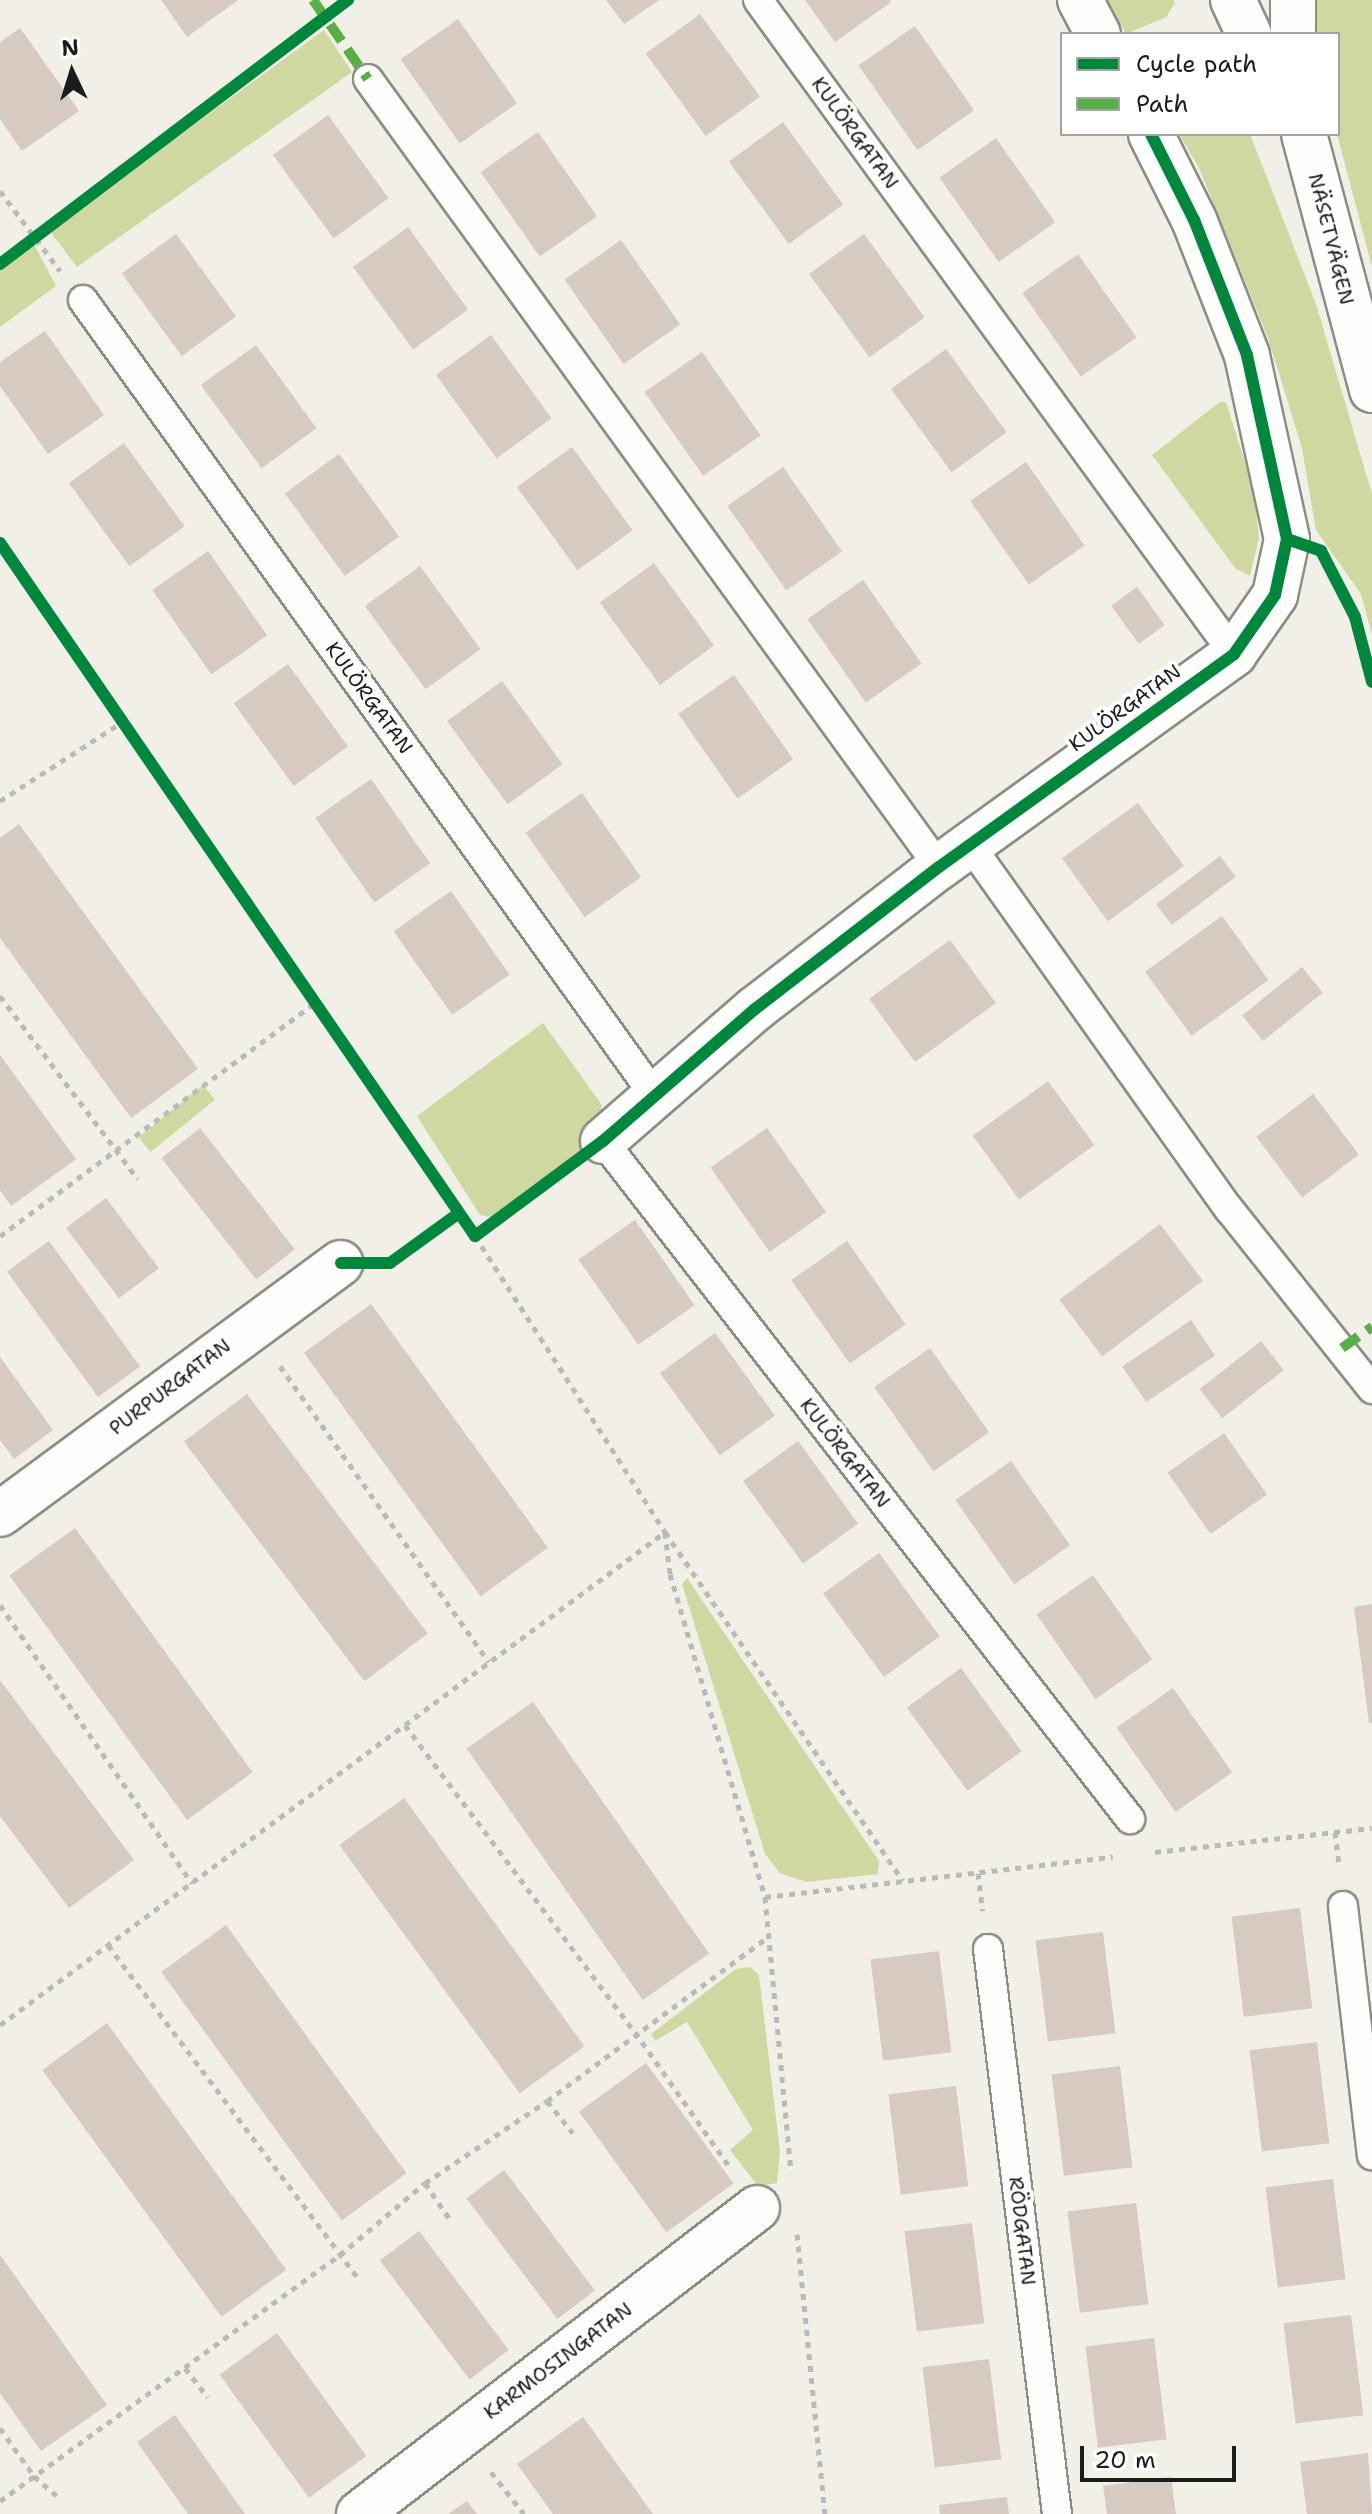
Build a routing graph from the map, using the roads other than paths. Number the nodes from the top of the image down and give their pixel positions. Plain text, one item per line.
1 (758, 0) edge
2 (1080, 0) edge
3 (1233, 0) edge
4 (1293, 0) edge
5 (1097, 32) edge
6 (1248, 32) edge
7 (1293, 32) edge
8 (368, 79) dead end
9 (1152, 136) edge
10 (1305, 136) edge
11 (83, 300) road end
12 (1372, 390) edge
13 (1234, 654) junction
14 (954, 856) junction
15 (655, 1096) junction
16 (603, 1141) joint
17 (341, 1263) dead end
18 (1372, 1389) edge
19 (0, 1514) edge
20 (1130, 1819) dead end
21 (1343, 1906) dead end
22 (988, 1949) dead end
23 (1372, 2155) edge
24 (757, 2208) road end
25 (359, 2514) edge
26 (1057, 2514) edge

1 - 13 lane, KULÖRGATAN
2 - 5 street
3 - 6 street
4 - 7 street
8 - 14 lane
9 - 13 street, KULÖRGATAN
10 - 12 street, NÄSETVÄGEN
11 - 15 lane, KULÖRGATAN
13 - 14 street, KULÖRGATAN
14 - 15 street, KULÖRGATAN
14 - 18 lane
15 - 16 street, KULÖRGATAN
16 - 20 lane, KULÖRGATAN
17 - 19 street, PURPURGATAN
21 - 23 lane
22 - 26 lane, RÖDGATAN
24 - 25 street, KARMOSINGATAN

